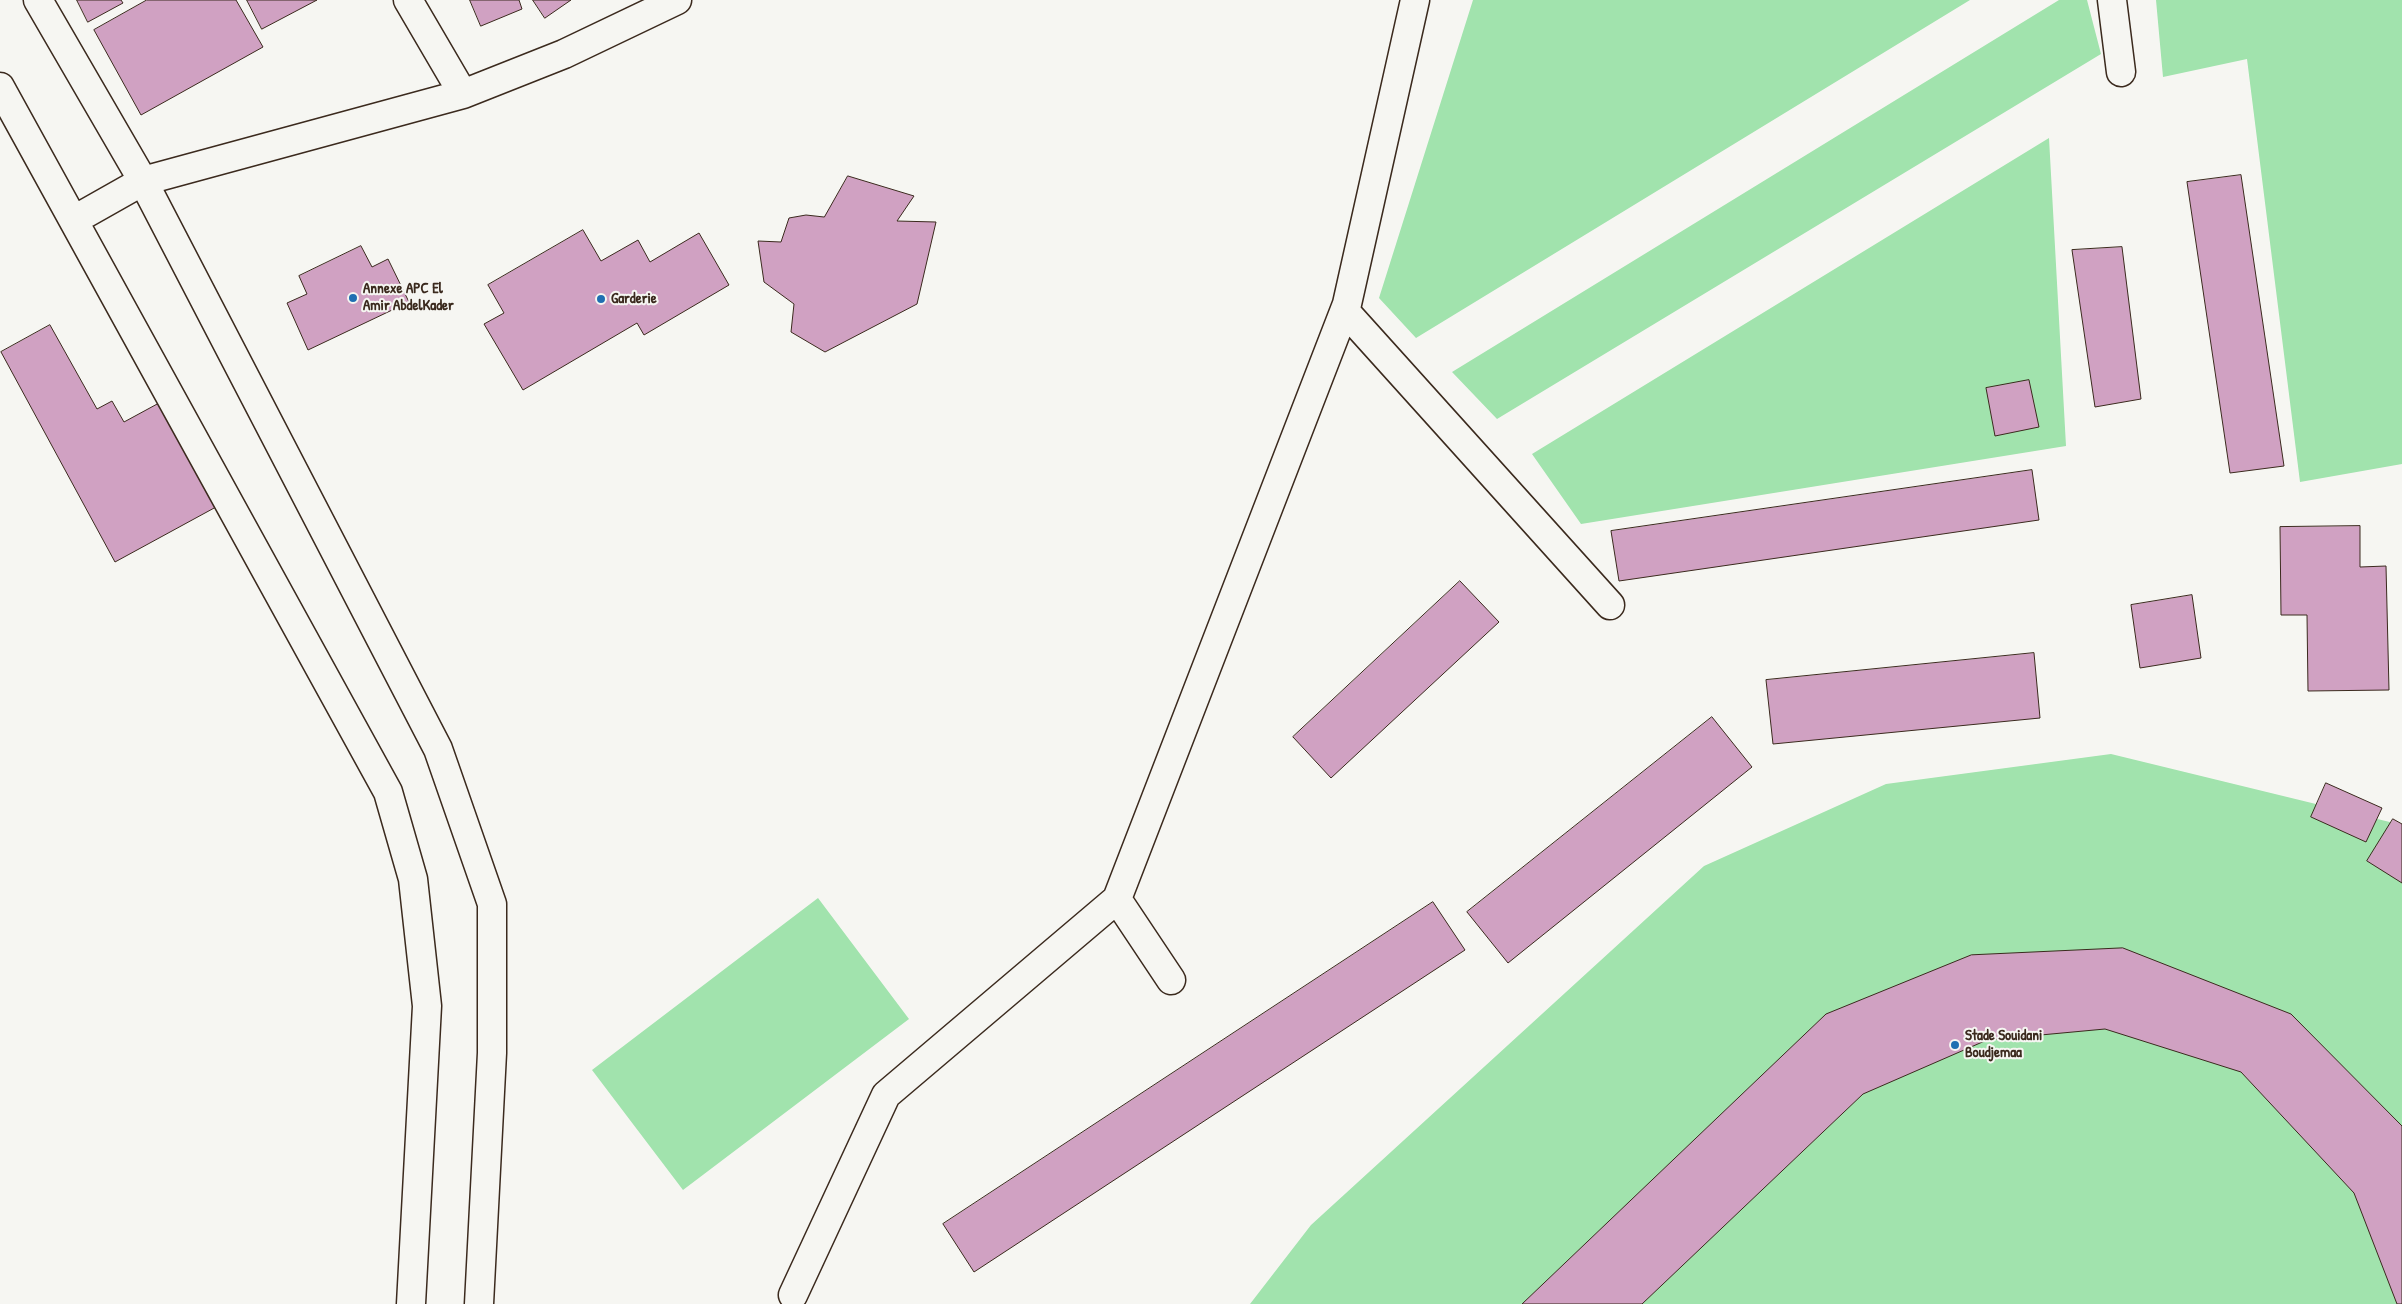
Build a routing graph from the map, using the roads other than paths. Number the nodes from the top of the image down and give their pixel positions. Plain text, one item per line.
1 (38, 0) edge
2 (408, 0) edge
3 (677, 0) edge
4 (1415, 0) edge
5 (2112, 0) edge
6 (2122, 72) dead end
7 (0, 87) edge
8 (463, 94) junction
9 (143, 181) junction
10 (74, 220) junction
11 (1345, 311) junction
12 (1610, 605) dead end
13 (1117, 900) junction
14 (1172, 980) dead end
15 (793, 1296) dead end
16 (411, 1304) edge
17 (479, 1304) edge

1 - 9 street
2 - 8 street
3 - 8 street
4 - 11 street
5 - 6 street
7 - 10 street
8 - 9 street
9 - 10 street
9 - 17 street
10 - 16 street
11 - 12 street
11 - 13 street
13 - 14 street
13 - 15 street

